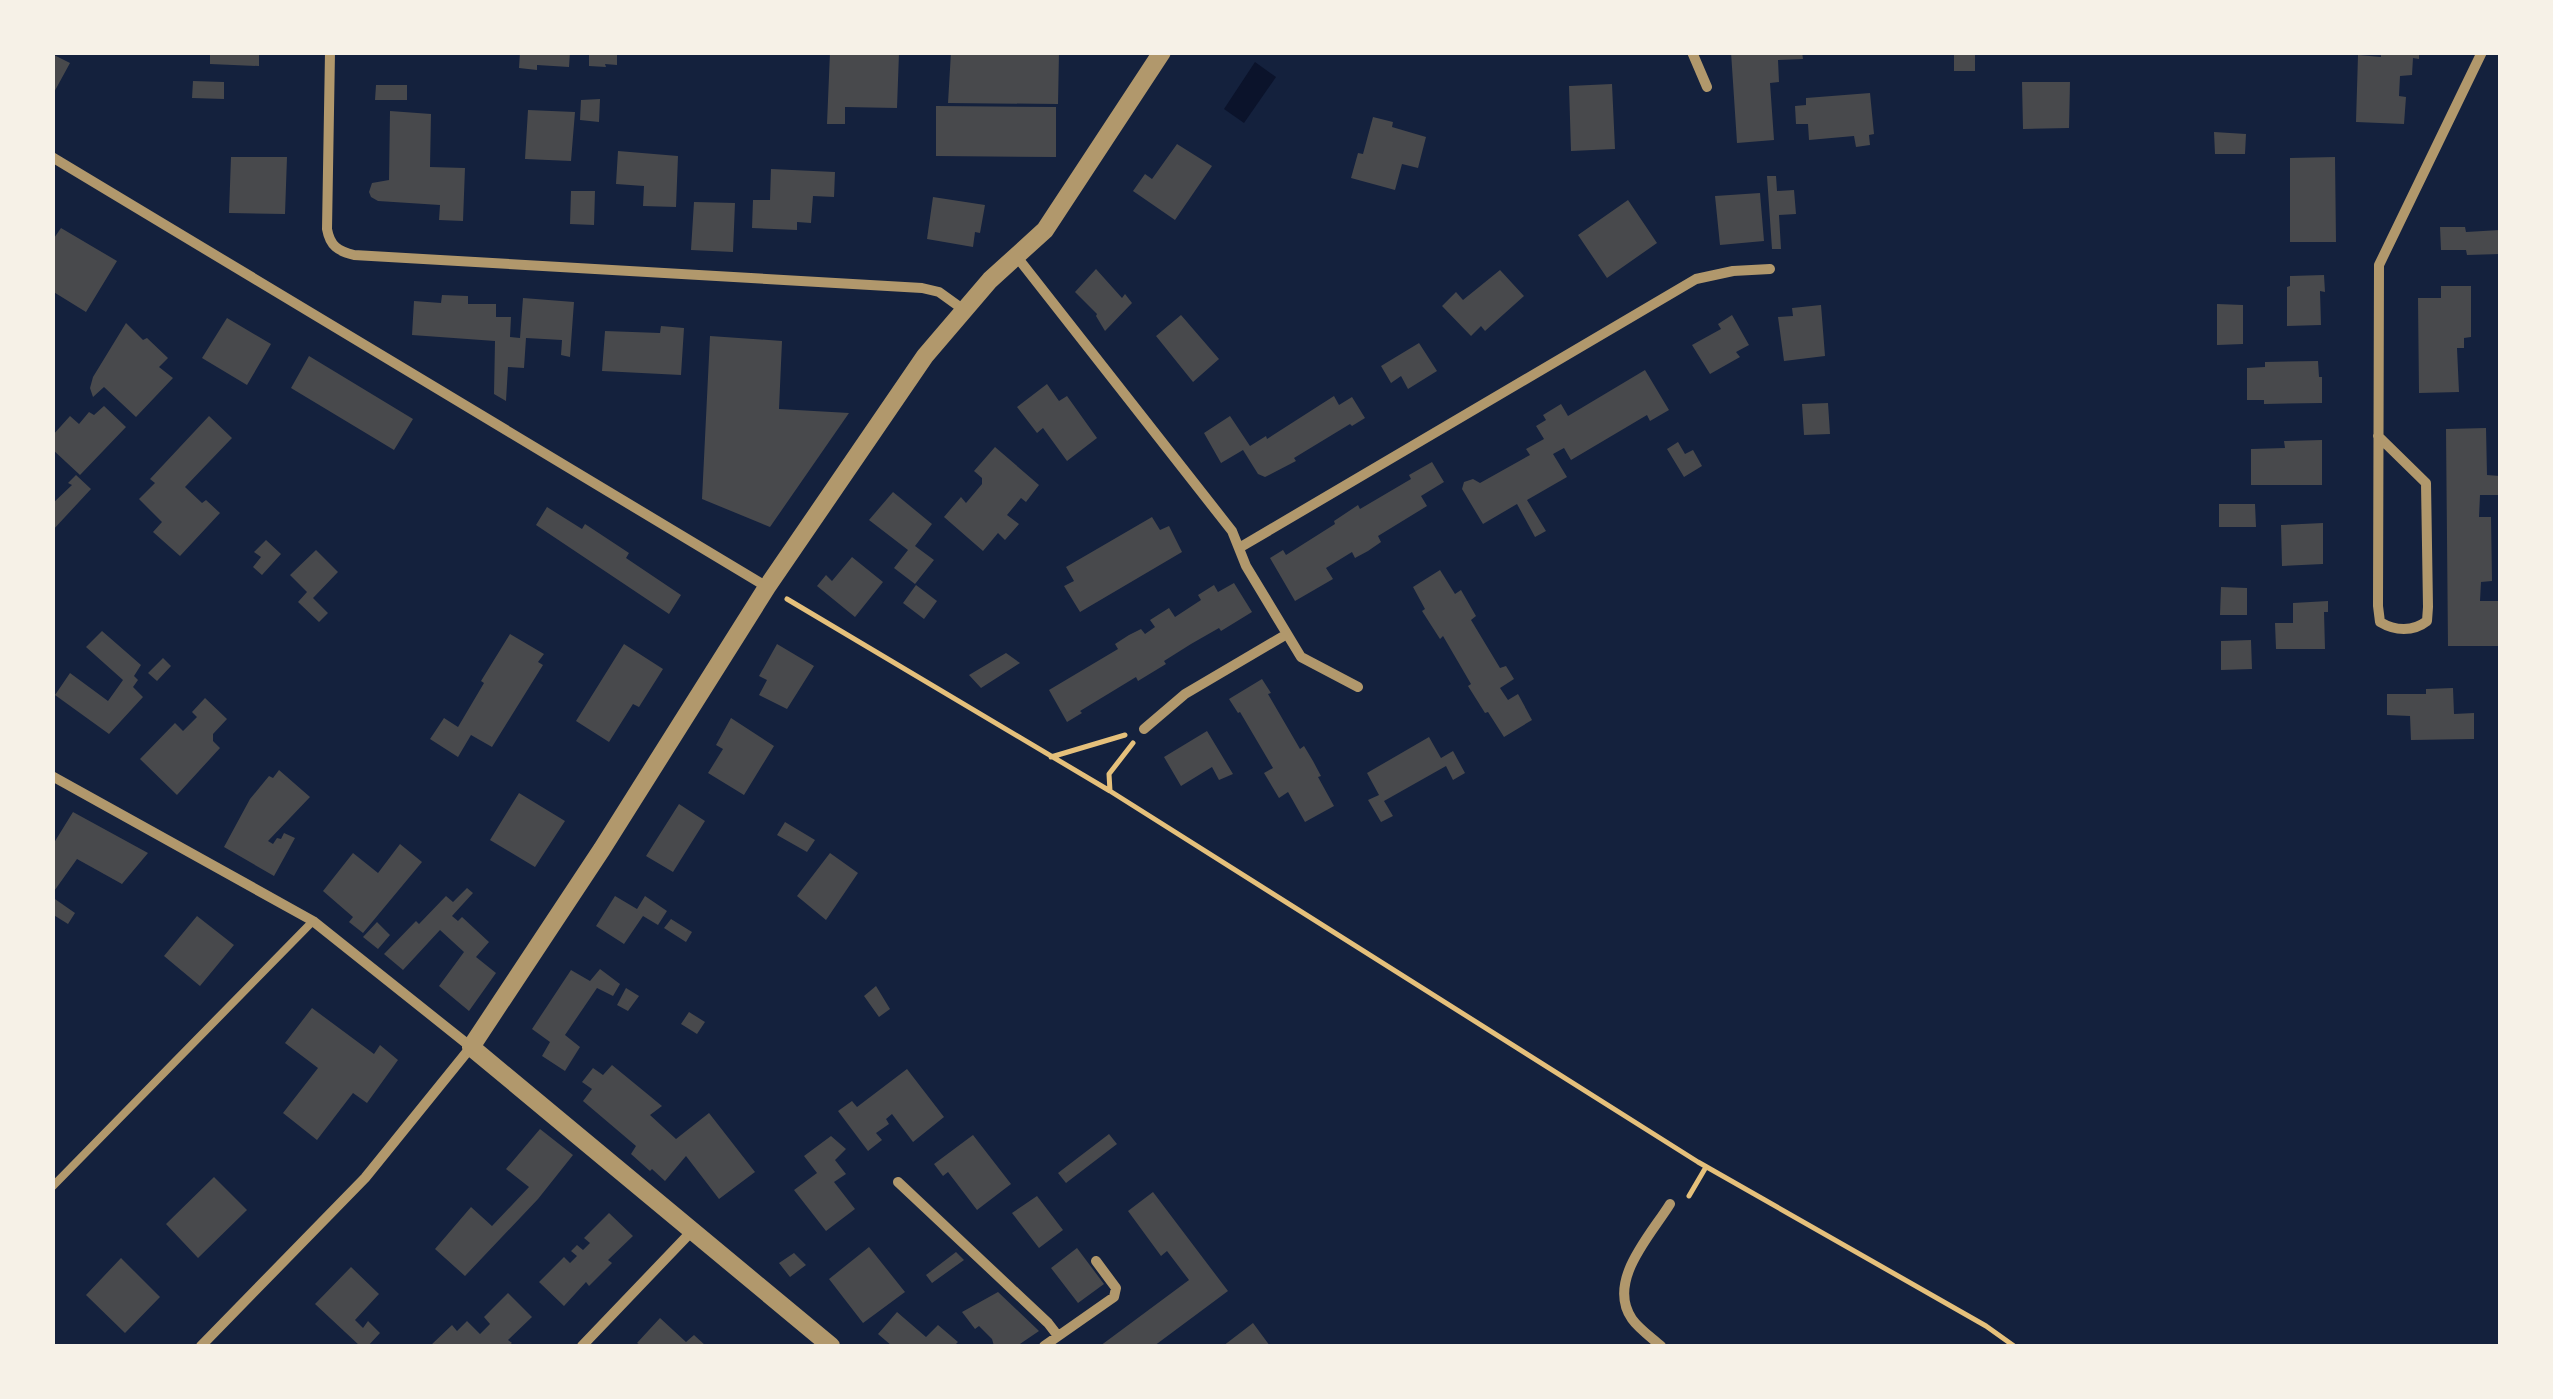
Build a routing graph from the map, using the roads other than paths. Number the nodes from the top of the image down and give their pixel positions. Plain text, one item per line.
1 (330, 52) edge
2 (1162, 52) edge
3 (1692, 52) edge
4 (2482, 52) edge
5 (1707, 86) dead end
6 (52, 156) edge
7 (1017, 256) junction
8 (1770, 269) dead end
9 (964, 310) junction
10 (2378, 436) junction
11 (1239, 548) junction
12 (767, 587) junction
13 (1287, 634) junction
14 (1358, 686) dead end
15 (1144, 730) road end
16 (52, 776) edge
17 (314, 921) junction
18 (471, 1047) junction
19 (898, 1182) dead end
20 (52, 1186) edge
21 (1670, 1204) road end
22 (693, 1230) junction
23 (1096, 1260) dead end
24 (1058, 1336) junction
25 (202, 1346) edge
26 (582, 1346) edge
27 (831, 1346) edge
28 (1044, 1346) edge
29 (1661, 1346) edge

1 - 9 street
2 - 7 street
3 - 5 street
4 - 10 street
6 - 12 street
7 - 9 street
7 - 11 street
8 - 11 street
9 - 12 street
10 - 10 street
11 - 13 street
12 - 18 street
13 - 14 street
13 - 15 street
16 - 17 street
17 - 18 street
17 - 20 lane
18 - 22 street
18 - 25 street
19 - 24 street
21 - 29 street
22 - 26 street
22 - 27 street
23 - 24 street
24 - 28 street

